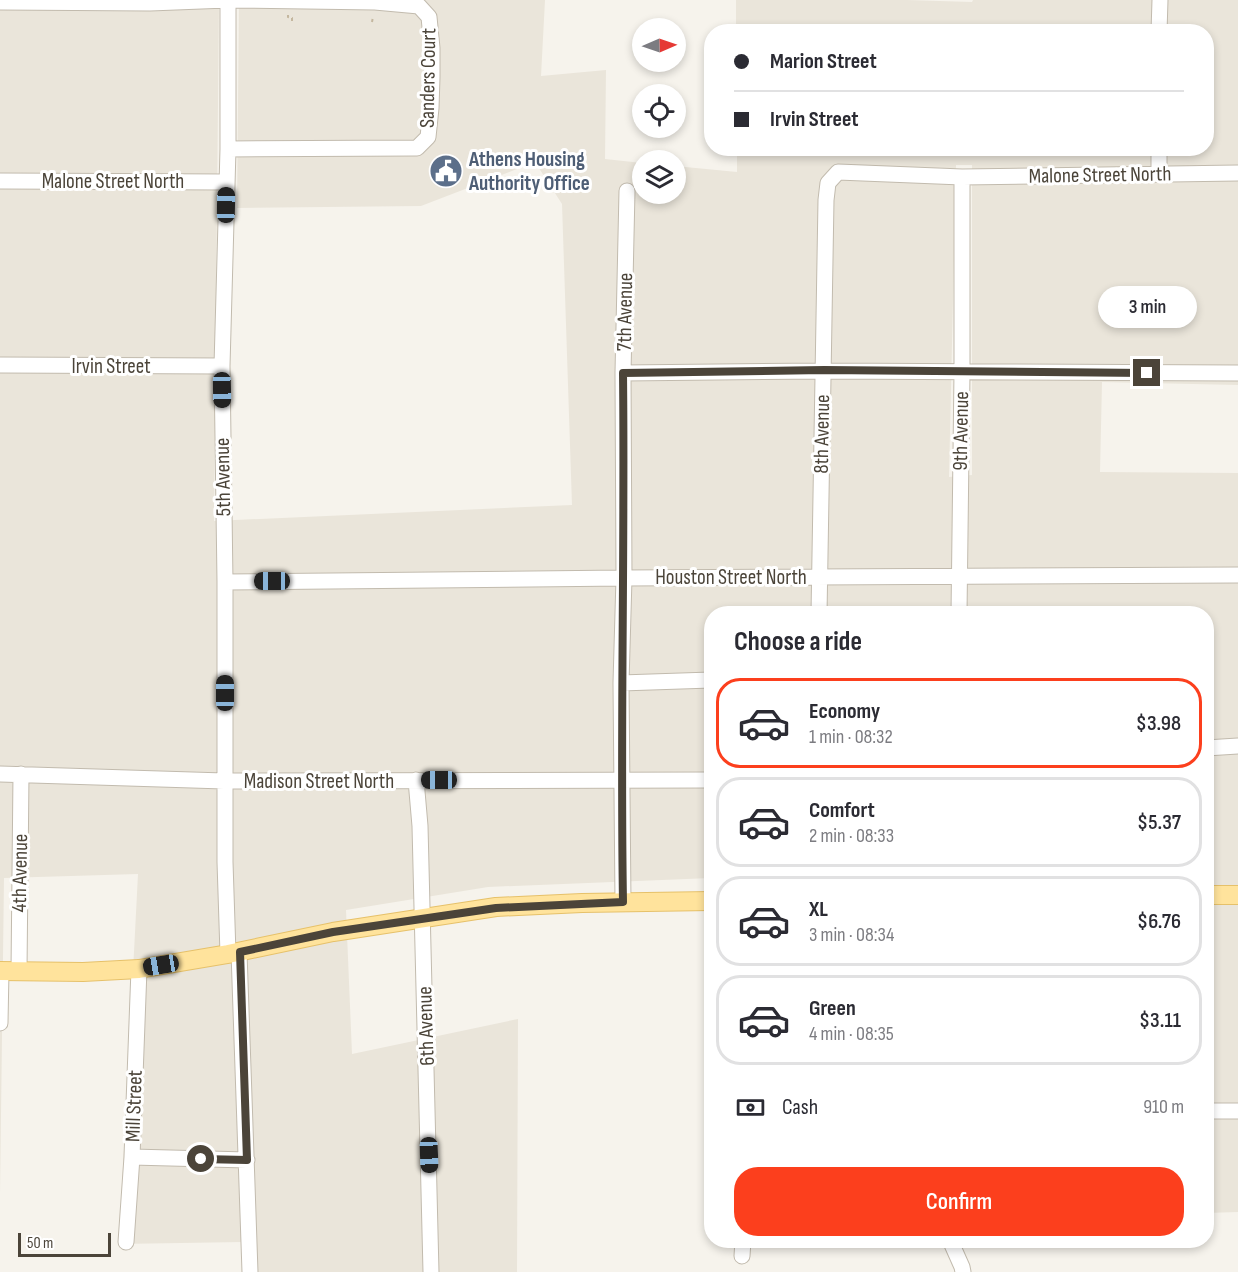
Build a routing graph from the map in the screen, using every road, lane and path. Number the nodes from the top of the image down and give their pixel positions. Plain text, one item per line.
1 (228, 0) edge
2 (1160, 0) edge
3 (0, 2) edge
4 (288, 10) dead end
5 (292, 23) dead end
6 (1159, 24) edge
7 (228, 148) junction
8 (1159, 156) edge
9 (1159, 174) junction
10 (1238, 174) edge
11 (962, 177) junction
12 (0, 181) edge
13 (226, 182) junction
14 (828, 183) joint
15 (627, 191) dead end
16 (0, 365) edge
17 (222, 366) junction
18 (824, 370) junction
19 (962, 372) junction
20 (623, 373) junction
21 (1238, 373) edge
22 (1238, 575) edge
23 (820, 577) junction
24 (959, 577) junction
25 (624, 578) junction
26 (225, 582) junction
27 (819, 606) edge
28 (958, 606) edge
29 (704, 680) edge
30 (621, 683) junction
31 (1238, 746) edge
32 (1214, 748) edge
33 (0, 774) edge
34 (21, 774) junction
35 (416, 780) junction
36 (704, 780) edge
37 (224, 781) junction
38 (621, 781) junction
39 (1214, 895) edge
40 (1238, 895) edge
41 (704, 901) edge
42 (623, 902) junction
43 (423, 917) junction
44 (234, 953) junction
45 (138, 969) junction
46 (7, 971) edge
47 (0, 1023) edge
48 (1214, 1111) edge
49 (1238, 1111) edge
50 (132, 1157) junction
51 (247, 1160) junction
52 (126, 1242) dead end
53 (742, 1248) edge
54 (954, 1248) edge
55 (742, 1256) dead end
56 (250, 1272) edge
57 (431, 1272) edge
58 (963, 1272) edge

1 - 3 street, Sanders Court
1 - 7 street, 5th Avenue
1 - 7 street, Sanders Court
2 - 6 street
4 - 5 path
7 - 13 street, 5th Avenue
8 - 9 street
9 - 10 street, Malone Street North
9 - 11 street, Malone Street North
11 - 14 street, Malone Street North
11 - 19 street, 9th Avenue
12 - 13 street, Malone Street North
13 - 17 street, 5th Avenue
14 - 18 street, 8th Avenue
15 - 20 street, 7th Avenue
16 - 17 street, Irvin Street
17 - 26 street, 5th Avenue
18 - 19 street
18 - 20 street
18 - 23 street, 8th Avenue
19 - 21 street
19 - 24 street, 9th Avenue
20 - 25 street, 7th Avenue
22 - 24 street, Houston Street North
23 - 24 street, Houston Street North
23 - 25 street, Houston Street North
23 - 27 street, 8th Avenue
24 - 28 street, 9th Avenue
25 - 26 street, Houston Street North
25 - 30 street, 7th Avenue
26 - 37 street, 5th Avenue
29 - 30 street
30 - 38 street, 7th Avenue
31 - 32 street
33 - 34 street, Madison Street North
34 - 37 street, Madison Street North
34 - 46 street, 4th Avenue
35 - 37 street, Madison Street North
35 - 38 street, Madison Street North
35 - 43 street, 6th Avenue
36 - 38 street, Madison Street North
37 - 44 street, 5th Avenue
38 - 42 street, 7th Avenue
39 - 40 main road
41 - 42 main road
42 - 43 main road
43 - 44 main road
43 - 57 street, 6th Avenue
44 - 45 main road
44 - 51 street, 5th Avenue
45 - 46 main road
45 - 50 street, Mill Street
46 - 47 street, 4th Avenue
48 - 49 street
50 - 51 street
50 - 52 street, Mill Street
51 - 56 street, 5th Avenue
53 - 55 street
54 - 58 street

